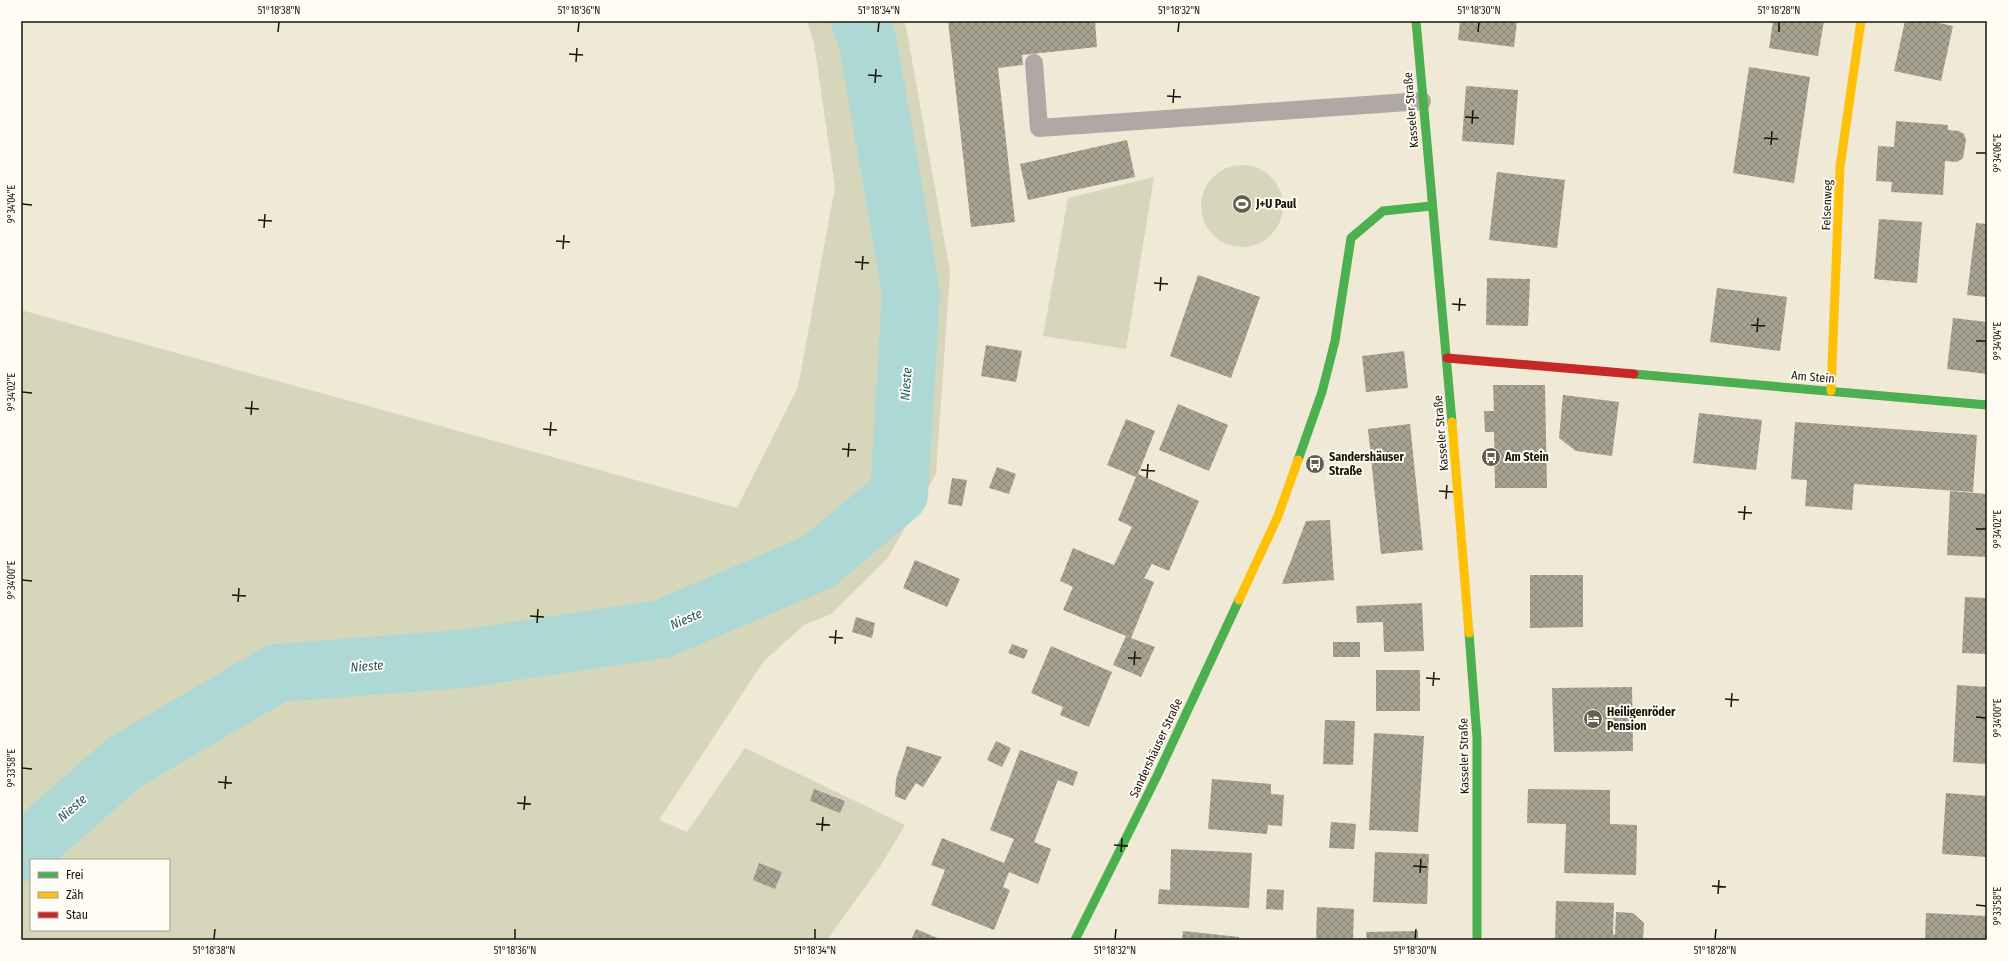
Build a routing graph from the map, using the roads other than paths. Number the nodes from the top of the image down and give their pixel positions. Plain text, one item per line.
1 (1416, 21) edge
2 (1861, 21) edge
3 (1034, 63) dead end
4 (1422, 101) junction
5 (1431, 206) junction
6 (1447, 358) junction
7 (1831, 391) junction
8 (1987, 405) edge
9 (1075, 940) edge
10 (1477, 940) edge

1 - 4 street, Kasseler Straße
2 - 7 street, Felsenweg
3 - 4 lane
4 - 5 street, Kasseler Straße
5 - 6 street, Kasseler Straße
5 - 9 street, Sandershäuser Straße
6 - 7 street, Am Stein
6 - 10 street, Kasseler Straße
7 - 8 street, Am Stein

